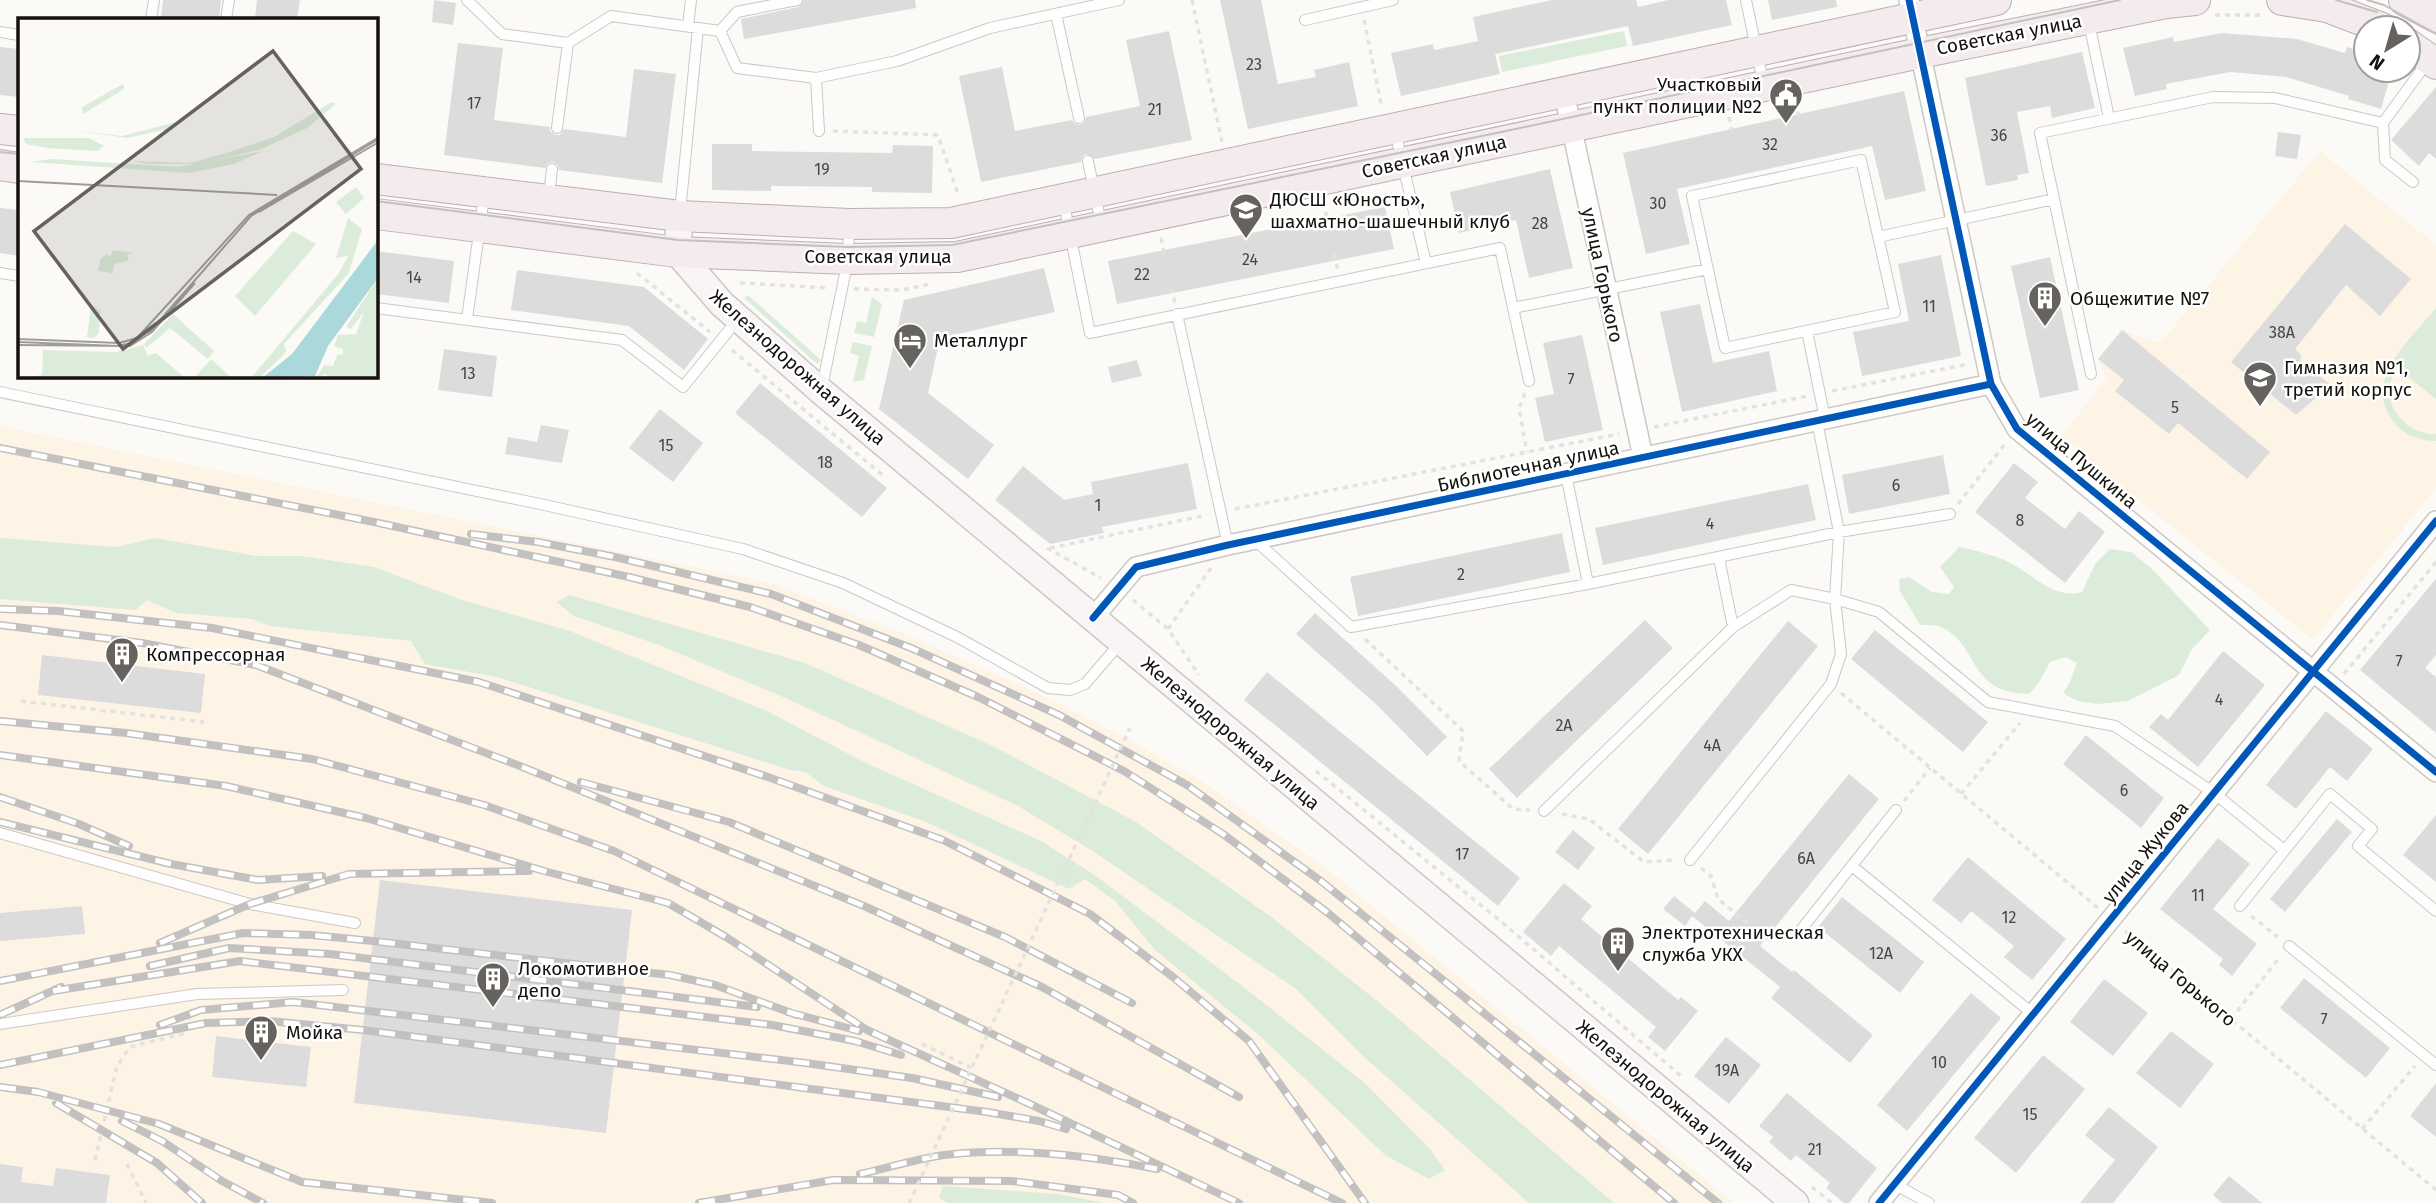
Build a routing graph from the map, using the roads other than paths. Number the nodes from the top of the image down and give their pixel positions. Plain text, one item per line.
1 (154, 0) edge
2 (229, 0) edge
3 (467, 0) edge
4 (691, 0) edge
5 (797, 0) edge
6 (1119, 0) edge
7 (1394, 0) edge
8 (1746, 0) edge
9 (1996, 0) edge
10 (2195, 0) edge
11 (2282, 0) edge
12 (2404, 0) edge
13 (1910, 8) edge
14 (1056, 14) junction
15 (2352, 17) edge
16 (2436, 17) edge
17 (151, 18) edge
18 (226, 18) edge
19 (2088, 18) junction
20 (1305, 20) dead end
21 (693, 27) junction
22 (720, 30) junction
23 (0, 32) edge
24 (18, 35) edge
25 (568, 43) junction
26 (1756, 51) junction
27 (1920, 52) junction
28 (2427, 55) edge
29 (816, 78) junction
30 (1763, 86) junction
31 (1564, 93) junction
32 (1079, 118) dead end
33 (2109, 118) junction
34 (1388, 120) junction
35 (2383, 123) junction
36 (1571, 127) junction
37 (557, 128) dead end
38 (0, 129) edge
39 (18, 131) edge
40 (819, 131) road end
41 (1088, 161) dead end
42 (1403, 163) junction
43 (0, 165) edge
44 (18, 168) edge
45 (552, 169) dead end
46 (378, 179) edge
47 (2413, 182) dead end
48 (484, 193) junction
49 (1095, 193) junction
50 (2054, 199) junction
51 (1063, 200) junction
52 (548, 201) junction
53 (378, 214) edge
54 (680, 216) junction
55 (1958, 221) junction
56 (849, 224) junction
57 (1102, 227) junction
58 (480, 228) junction
59 (1070, 234) junction
60 (1878, 237) junction
61 (677, 252) junction
62 (848, 259) junction
63 (1426, 263) junction
64 (1708, 269) junction
65 (0, 273) edge
66 (18, 276) edge
67 (1606, 290) junction
68 (378, 308) edge
69 (1513, 309) junction
70 (1177, 314) junction
71 (467, 319) junction
72 (738, 319) junction
73 (1807, 331) junction
74 (2091, 373) dead end
75 (1529, 381) road end
76 (1991, 384) junction
77 (821, 391) junction
78 (0, 392) edge
79 (1821, 420) junction
80 (1643, 457) junction
81 (1566, 474) junction
82 (1951, 514) road end
83 (2436, 522) edge
84 (1839, 532) junction
85 (1254, 540) junction
86 (1228, 545) junction
87 (1719, 558) junction
88 (1588, 584) junction
89 (1835, 599) junction
90 (1093, 618) junction
91 (1733, 627) junction
92 (1121, 641) junction
93 (2318, 666) junction
94 (2436, 772) edge
95 (2214, 793) junction
96 (1896, 810) road end
97 (1544, 811) road end
98 (0, 833) edge
99 (2284, 850) junction
100 (1690, 860) road end
101 (1852, 866) junction
102 (2240, 906) road end
103 (2436, 911) edge
104 (355, 923) dead end
105 (1800, 931) road end
106 (2289, 946) road end
107 (343, 990) dead end
108 (2033, 1014) junction
109 (0, 1024) edge
110 (2436, 1065) edge
111 (1894, 1184) junction
112 (1795, 1203) edge
113 (1879, 1203) edge
114 (1929, 1203) edge

1 - 17 lane
2 - 18 lane
3 - 25 lane
4 - 21 lane
5 - 22 lane
6 - 14 lane
7 - 20 lane
8 - 26 lane
9 - 13 main road, Советская улица
10 - 19 main road, Советская улица
11 - 15 main road
12 - 16 main road
13 - 26 main road, Советская улица
13 - 27 street, улица Пушкина
14 - 29 lane
14 - 32 lane
19 - 27 main road, Советская улица
19 - 33 lane
21 - 22 lane
21 - 25 lane
21 - 54 lane
22 - 29 lane
23 - 24 lane
25 - 37 lane
26 - 30 lane
26 - 31 main road, Советская улица
27 - 30 main road, Советская улица
27 - 55 street, улица Пушкина
28 - 35 lane
29 - 40 lane
30 - 36 main road, Советская улица
31 - 34 main road, Советская улица
31 - 36 street, улица Горького
33 - 35 lane
33 - 50 lane
34 - 42 lane
34 - 49 main road, Советская улица
35 - 47 lane
36 - 42 main road, Советская улица
36 - 67 street, улица Горького
38 - 39 main road
41 - 49 lane
42 - 57 main road, Советская улица
42 - 63 lane
43 - 44 main road
45 - 52 lane
46 - 48 main road, Советская улица
48 - 52 main road, Советская улица
48 - 58 lane
49 - 51 main road, Советская улица
49 - 57 lane
50 - 55 lane
50 - 74 lane
51 - 56 main road, Советская улица
51 - 59 lane
52 - 54 main road, Советская улица
53 - 58 main road, Советская улица
54 - 56 main road, Советская улица
54 - 61 main road
55 - 60 lane
55 - 76 street, улица Пушкина
56 - 62 lane
57 - 59 main road, Советская улица
58 - 61 main road, Советская улица
58 - 71 lane
59 - 62 main road, Советская улица
59 - 70 lane
60 - 64 lane
60 - 73 lane
61 - 62 main road, Советская улица
61 - 72 main road, Железнодорожная улица
62 - 77 lane
63 - 69 lane
63 - 70 lane
64 - 67 lane
64 - 73 lane
65 - 66 lane
67 - 69 lane
67 - 80 street, улица Горького
68 - 71 lane
69 - 75 lane
70 - 86 lane
71 - 72 lane
72 - 77 main road, Железнодорожная улица
73 - 79 lane
76 - 79 street, Библиотечная улица
76 - 93 street, улица Пушкина
77 - 90 main road, Железнодорожная улица
78 - 92 lane
79 - 80 street, Библиотечная улица
79 - 84 lane
80 - 81 street, Библиотечная улица
81 - 85 street, Библиотечная улица
81 - 88 lane
82 - 84 lane
83 - 93 street, улица Жукова
84 - 87 lane
84 - 89 lane
85 - 86 street, Библиотечная улица
85 - 88 lane
86 - 90 street, Библиотечная улица
87 - 88 lane
87 - 91 lane
89 - 91 lane
89 - 95 lane
89 - 100 lane
90 - 92 main road, Железнодорожная улица
91 - 97 lane
92 - 112 main road, Железнодорожная улица
93 - 94 street, улица Пушкина
93 - 95 street, улица Жукова
95 - 99 lane
95 - 108 street, улица Жукова
96 - 101 lane
98 - 104 lane
99 - 102 lane
99 - 103 lane
101 - 105 lane
101 - 108 lane
106 - 110 lane
107 - 109 lane
108 - 111 street, улица Жукова
111 - 113 street, улица Жукова
111 - 114 lane

